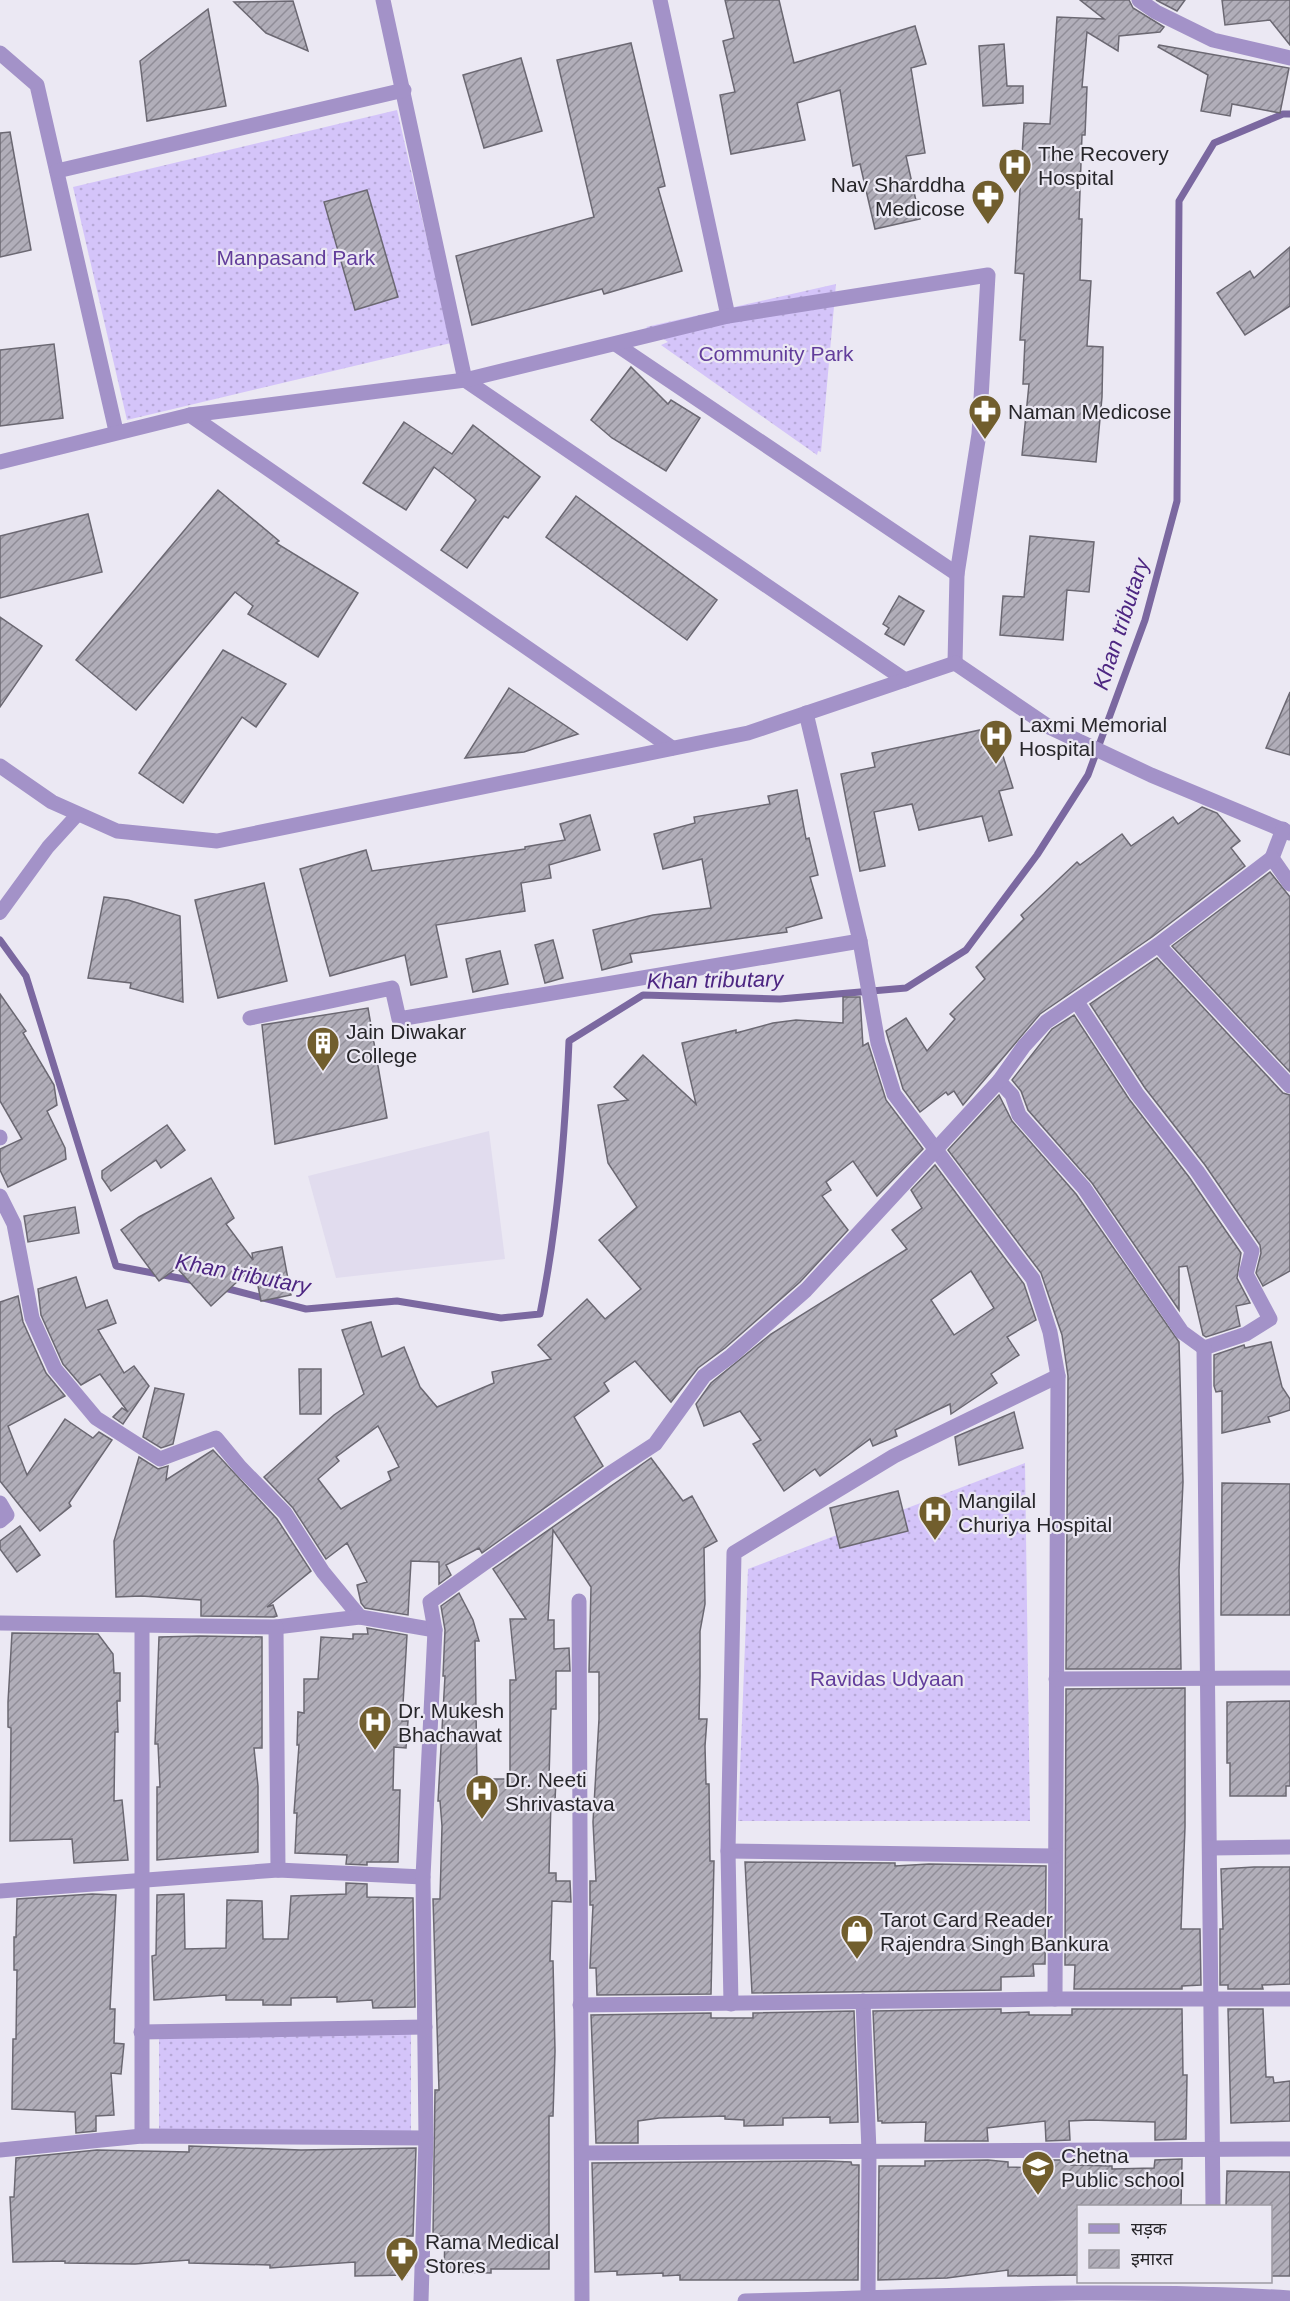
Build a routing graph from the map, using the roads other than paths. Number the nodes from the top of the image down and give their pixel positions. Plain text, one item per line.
1 (383, 0) edge
2 (660, 0) edge
3 (1139, 0) edge
4 (0, 53) edge
5 (1290, 58) edge
6 (404, 90) junction
7 (57, 171) junction
8 (728, 316) junction
9 (617, 345) junction
10 (465, 380) junction
11 (190, 415) junction
12 (116, 432) junction
13 (0, 462) edge
14 (957, 574) junction
15 (955, 663) junction
16 (905, 680) junction
17 (806, 713) junction
18 (672, 748) junction
19 (0, 766) edge
20 (78, 814) junction
21 (1287, 831) edge
22 (1272, 858) junction
23 (1290, 884) edge
24 (0, 913) edge
25 (860, 941) junction
26 (1158, 945) junction
27 (1077, 1002) junction
28 (250, 1018) dead end
29 (999, 1081) junction
30 (1290, 1086) edge
31 (936, 1150) junction
32 (0, 1196) edge
33 (1204, 1348) junction
34 (1058, 1376) junction
35 (0, 1503) edge
36 (0, 1521) edge
37 (579, 1601) dead end
38 (360, 1617) junction
39 (0, 1623) edge
40 (142, 1626) junction
41 (276, 1628) junction
42 (435, 1630) junction
43 (1206, 1678) junction
44 (1290, 1678) edge
45 (1056, 1679) junction
46 (1290, 1847) edge
47 (1210, 1848) junction
48 (728, 1851) junction
49 (1054, 1856) junction
50 (278, 1870) junction
51 (423, 1877) junction
52 (140, 1878) junction
53 (0, 1891) edge
54 (1209, 1998) junction
55 (1055, 1999) junction
56 (1290, 1999) edge
57 (863, 2001) junction
58 (731, 2004) junction
59 (580, 2005) junction
60 (425, 2027) junction
61 (141, 2032) junction
62 (142, 2136) junction
63 (426, 2138) junction
64 (1290, 2149) edge
65 (0, 2150) edge
66 (1212, 2150) junction
67 (869, 2151) junction
68 (582, 2153) junction
69 (1213, 2205) edge
70 (1213, 2292) edge
71 (868, 2298) junction
72 (993, 2298) edge
73 (1290, 2298) edge
74 (421, 2301) edge
75 (582, 2301) edge
76 (746, 2301) edge

1 - 6 street
2 - 8 street
3 - 5 street
4 - 7 street
6 - 7 street
6 - 10 street
7 - 12 street
8 - 9 street
8 - 14 street
9 - 10 street
9 - 14 street
10 - 11 street
10 - 16 street
11 - 12 street
11 - 18 street
12 - 13 street
14 - 15 street
15 - 16 street
15 - 21 street
16 - 17 street
17 - 18 street
17 - 25 street
18 - 20 street
19 - 20 street
20 - 24 lane
21 - 22 street
22 - 23 street
22 - 26 street
25 - 28 street
25 - 31 street
26 - 27 street
26 - 30 street
27 - 29 street
27 - 33 street
29 - 31 street
29 - 33 street
31 - 34 street
31 - 42 street
32 - 38 street
33 - 43 street
34 - 45 street
34 - 48 street
35 - 36 street
37 - 59 street
38 - 41 street
38 - 42 street
39 - 40 street
40 - 41 street
40 - 52 street
41 - 50 street
42 - 51 street
43 - 44 street
43 - 45 street
43 - 47 street
45 - 49 street
46 - 47 street
47 - 54 street
48 - 49 street
48 - 58 street
49 - 55 street
50 - 51 street
50 - 52 street
51 - 60 street
52 - 53 street
52 - 61 street
54 - 55 street
54 - 56 street
54 - 66 street
55 - 57 street
57 - 58 street
57 - 67 street
58 - 59 street
59 - 68 street
60 - 61 street
60 - 63 street
61 - 62 street
62 - 63 street
62 - 65 street
63 - 74 street
64 - 66 street
66 - 67 street
66 - 69 street
67 - 68 street
67 - 71 street
68 - 75 street
70 - 72 street
70 - 73 street
71 - 72 street
71 - 76 street

